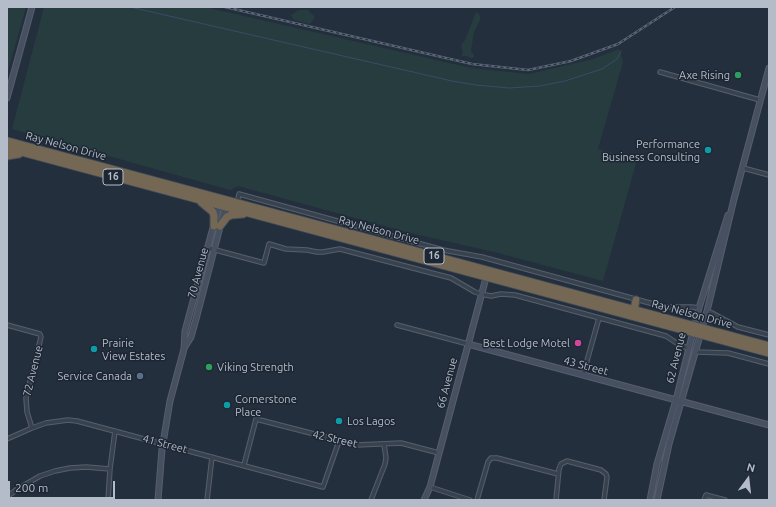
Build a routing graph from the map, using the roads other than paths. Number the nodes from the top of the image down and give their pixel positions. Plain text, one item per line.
1 (32, 7) edge
2 (769, 68) edge
3 (660, 72) dead end
4 (7, 98) edge
5 (760, 100) junction
6 (7, 141) edge
7 (7, 148) edge
8 (27, 154) junction
9 (7, 156) edge
10 (743, 168) junction
11 (769, 174) edge
12 (734, 199) junction
13 (198, 200) junction
14 (223, 203) junction
15 (237, 203) junction
16 (252, 214) junction
17 (217, 226) junction
18 (208, 248) junction
19 (214, 250) junction
20 (487, 274) junction
21 (481, 294) junction
22 (636, 300) junction
23 (699, 308) junction
24 (634, 310) junction
25 (707, 311) junction
26 (599, 318) junction
27 (7, 325) edge
28 (397, 325) dead end
29 (697, 331) junction
30 (769, 335) edge
31 (468, 344) junction
32 (769, 346) edge
33 (689, 348) junction
34 (184, 349) junction
35 (696, 352) junction
36 (769, 353) edge
37 (769, 364) edge
38 (583, 375) junction
39 (676, 400) junction
40 (682, 402) junction
41 (769, 425) edge
42 (32, 428) junction
43 (116, 431) junction
44 (7, 440) edge
45 (339, 441) junction
46 (163, 444) junction
47 (384, 444) junction
48 (439, 453) junction
49 (212, 457) junction
50 (244, 465) junction
51 (110, 468) junction
52 (558, 474) junction
53 (430, 487) junction
54 (7, 497) edge
55 (108, 500) edge
56 (158, 500) edge
57 (207, 500) edge
58 (371, 500) edge
59 (424, 500) edge
60 (470, 500) edge
61 (477, 500) edge
62 (556, 500) edge
63 (604, 500) edge
64 (650, 500) edge
65 (657, 500) edge
66 (704, 500) edge
67 (726, 500) edge

1 - 4 street
2 - 5 street, 62 Avenue
3 - 5 street
5 - 10 street, 62 Avenue
6 - 14 highway, Ray Nelson Drive / 16
7 - 8 highway, Ray Nelson Drive / 16
8 - 9 highway
8 - 13 highway, Ray Nelson Drive / 16
10 - 11 street
10 - 12 street, 62 Avenue
12 - 23 street, 62 Avenue
12 - 25 street, 62 Avenue
13 - 14 highway, Ray Nelson Drive / 16
13 - 17 highway
14 - 15 highway, Ray Nelson Drive / 16
14 - 16 highway, Ray Nelson Drive / 16
14 - 17 street, 70 Avenue
15 - 20 highway, Ray Nelson Drive / 16
15 - 22 street
16 - 17 highway
16 - 20 highway, Ray Nelson Drive / 16
17 - 18 street, 70 Avenue
17 - 19 street, 70 Avenue
18 - 19 street
18 - 34 street, 70 Avenue
19 - 21 street
19 - 34 street, 70 Avenue
20 - 21 street, 66 Avenue
20 - 24 highway, Ray Nelson Drive / 16
20 - 29 highway, Ray Nelson Drive / 16
21 - 26 street
21 - 31 street, 66 Avenue
22 - 23 street
22 - 24 highway
23 - 29 street, 62 Avenue
24 - 29 highway, Ray Nelson Drive / 16
25 - 29 street, 62 Avenue
25 - 30 street
26 - 33 street
26 - 38 street
27 - 42 street, 72 Avenue
28 - 31 street, 43 Street
29 - 32 highway, Ray Nelson Drive / 16
29 - 33 street, 62 Avenue
29 - 35 street, 62 Avenue
29 - 36 highway, Ray Nelson Drive / 16
31 - 38 street, 43 Street
31 - 48 street, 66 Avenue
33 - 39 street, 62 Avenue
34 - 46 street, 70 Avenue
35 - 37 street
35 - 40 street, 62 Avenue
38 - 39 street, 43 Street
39 - 40 street, 43 Street
39 - 64 street, 62 Avenue
40 - 41 street, 43 Street
40 - 65 street, 62 Avenue
42 - 43 street, 41 Street
42 - 44 street, 41 Street
43 - 46 street, 41 Street
43 - 51 street
45 - 47 street, 42 Street
45 - 50 street, 41 Street
45 - 50 street, 42 Street
46 - 49 street, 41 Street
46 - 56 street, 70 Avenue
47 - 48 street, 42 Street
47 - 58 street
48 - 53 street, 66 Avenue
49 - 50 street, 41 Street
49 - 57 street
51 - 54 street
51 - 55 street
52 - 61 street
52 - 62 street
52 - 63 street
53 - 59 street, 66 Avenue
53 - 60 street
66 - 67 street

